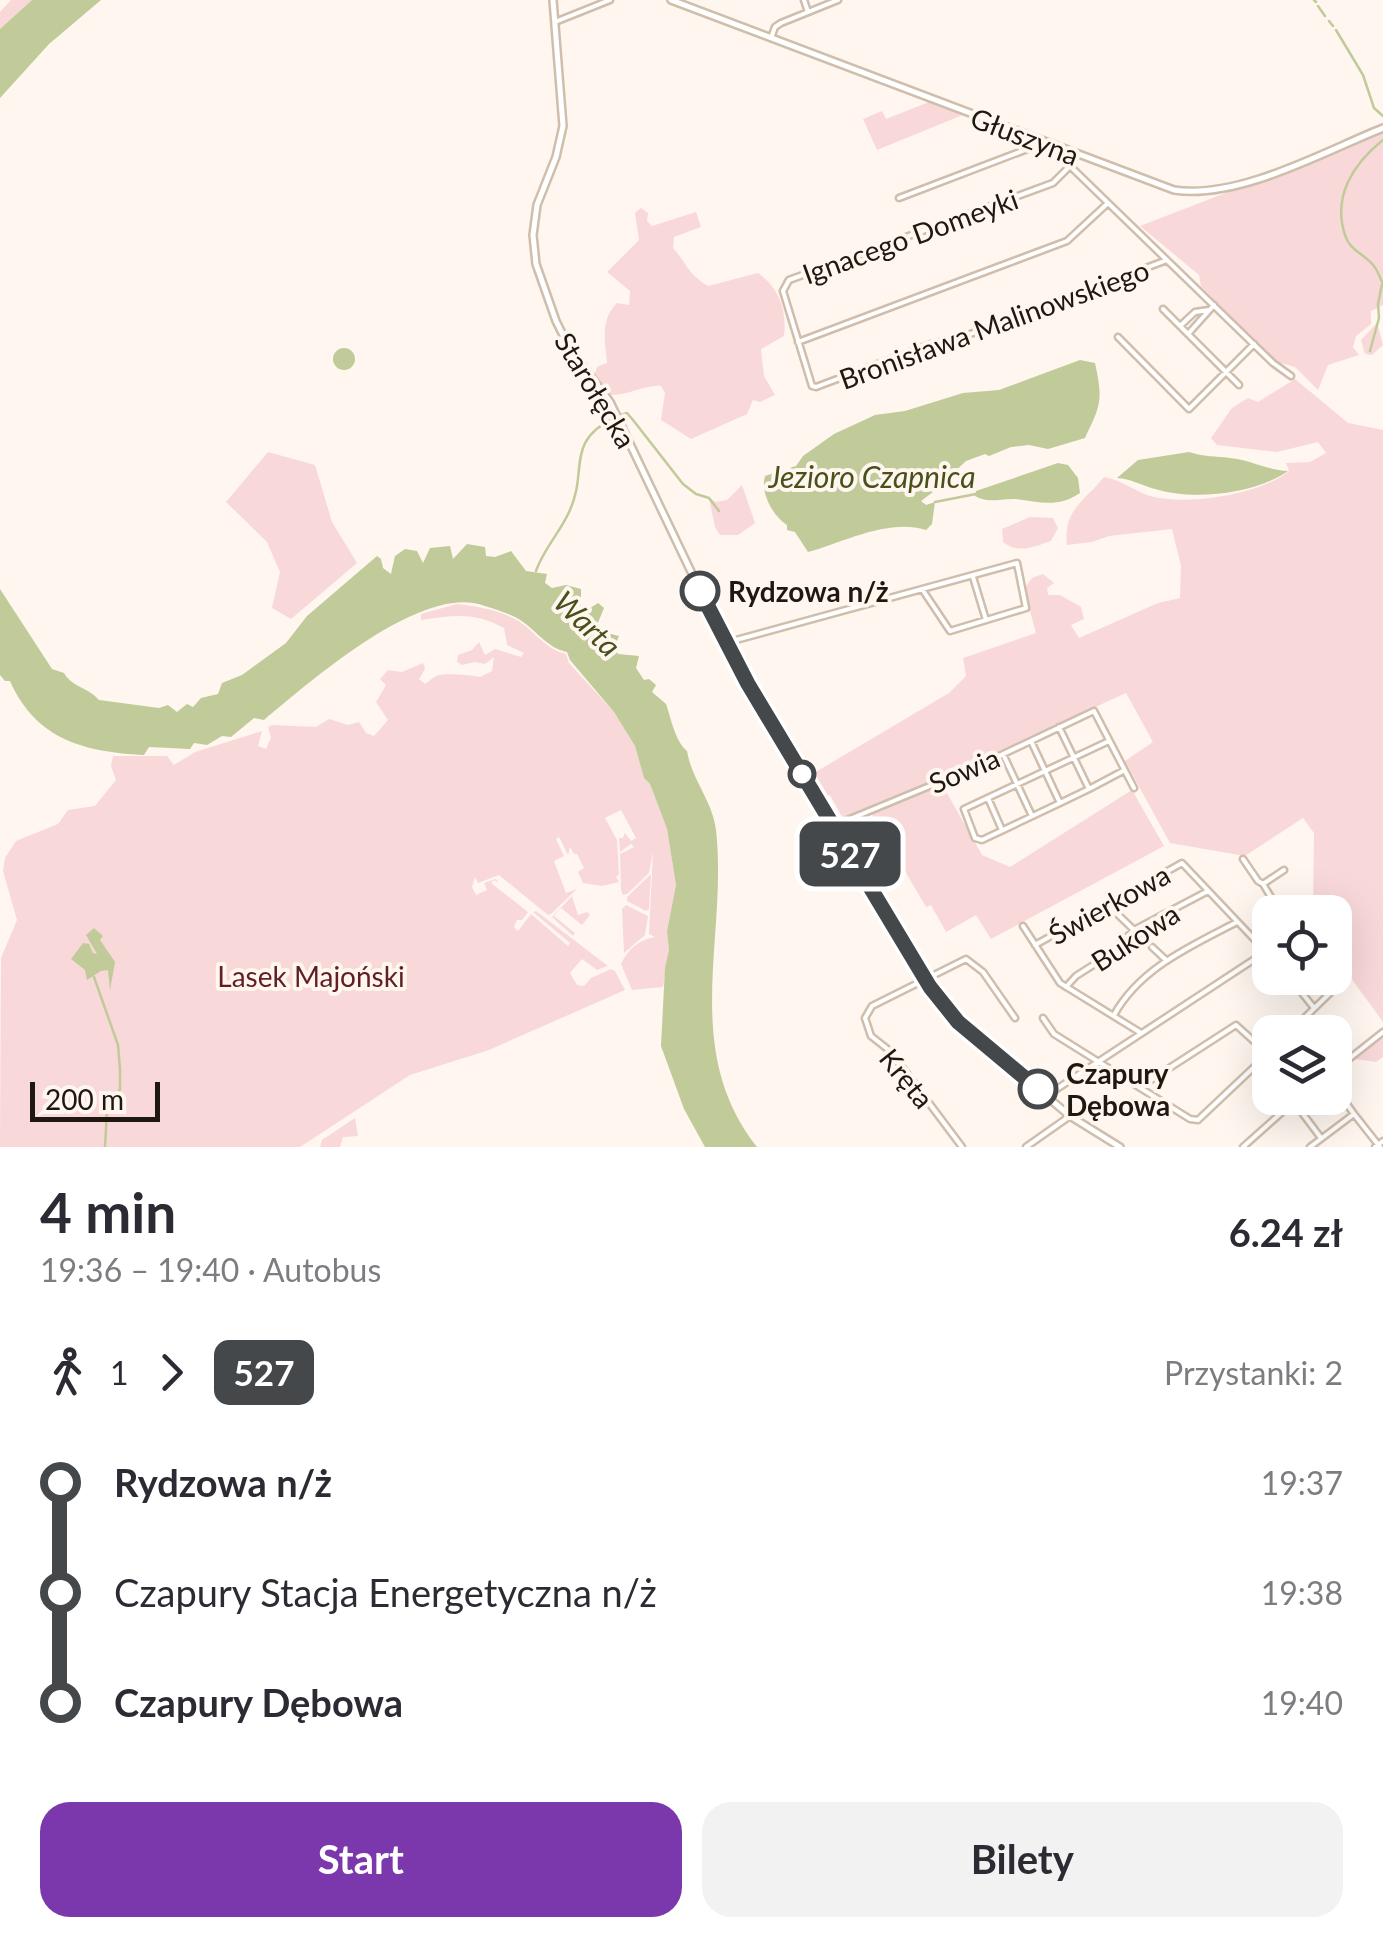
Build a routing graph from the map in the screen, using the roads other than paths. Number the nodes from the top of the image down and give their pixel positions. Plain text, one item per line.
1 (553, 0) edge
2 (610, 0) edge
3 (804, 0) edge
4 (838, 0) edge
5 (676, 1) edge
6 (808, 12) junction
7 (555, 22) junction
8 (770, 38) junction
9 (1383, 128) edge
10 (1043, 143) junction
11 (1076, 155) junction
12 (1070, 166) junction
13 (899, 198) dead end
14 (1108, 203) junction
15 (1167, 260) junction
16 (788, 280) joint
17 (1212, 307) junction
18 (1164, 309) dead end
19 (1180, 326) junction
20 (1188, 334) junction
21 (1118, 336) dead end
22 (798, 342) junction
23 (1254, 344) junction
24 (1226, 372) junction
25 (1291, 376) dead end
26 (1239, 386) dead end
27 (973, 579) junction
28 (924, 592) junction
29 (986, 620) junction
30 (726, 645) junction
31 (1059, 727) junction
32 (1031, 741) junction
33 (1109, 741) junction
34 (1004, 754) junction
35 (1074, 758) junction
36 (1123, 771) junction
37 (1045, 772) junction
38 (1017, 784) junction
39 (1134, 788) dead end
40 (1088, 789) junction
41 (988, 796) junction
42 (1060, 803) junction
43 (1032, 816) junction
44 (833, 826) junction
45 (1002, 830) junction
46 (1243, 859) dead end
47 (1284, 870) dead end
48 (1264, 884) junction
49 (1208, 891) junction
50 (1270, 895) edge
51 (1108, 905) junction
52 (1237, 922) junction
53 (1022, 926) dead end
54 (1134, 930) junction
55 (1252, 936) edge
56 (1036, 945) junction
57 (1152, 947) dead end
58 (1166, 960) junction
59 (1252, 960) edge
60 (926, 980) junction
61 (1066, 987) junction
62 (1304, 995) edge
63 (1328, 995) edge
64 (1314, 1008) junction
65 (1114, 1015) junction
66 (1307, 1015) edge
67 (1016, 1018) dead end
68 (1042, 1018) dead end
69 (1383, 1032) edge
70 (1140, 1033) junction
71 (1252, 1038) edge
72 (1352, 1057) edge
73 (1099, 1061) junction
74 (1252, 1069) edge
75 (1140, 1087) junction
76 (1046, 1096) junction
77 (1352, 1111) edge
78 (1354, 1114) junction
79 (1278, 1115) edge
80 (1307, 1115) edge
81 (1070, 1116) junction
82 (1322, 1138) junction
83 (1379, 1145) edge
84 (962, 1147) edge
85 (1026, 1147) edge
86 (1120, 1147) edge
87 (1243, 1147) edge
88 (1310, 1147) edge

1 - 7 street, Starołęcka
2 - 7 street
3 - 6 street
4 - 6 street
5 - 8 street, Głuszyna
6 - 8 street
7 - 30 street, Starołęcka
8 - 10 street, Głuszyna
9 - 11 street, Głuszyna
10 - 11 street, Głuszyna
10 - 13 street
11 - 12 street, Ignacego Domeyki
12 - 14 street
12 - 16 street, Ignacego Domeyki
14 - 15 street
14 - 22 street
15 - 17 street
15 - 22 street, Bronisława Malinowskiego
16 - 22 street, Bronisława Malinowskiego
17 - 19 street
17 - 20 street
17 - 23 street
18 - 19 street
19 - 20 street
20 - 24 street
21 - 24 street
23 - 24 street
23 - 25 street
24 - 26 street
27 - 28 street
27 - 29 street
27 - 29 street
28 - 29 street
28 - 30 street
30 - 44 street, Starołęcka
31 - 32 street, Sowia
31 - 33 street, Sowia
31 - 35 street
32 - 34 street, Sowia
32 - 37 street
33 - 35 street
33 - 36 street
34 - 38 street
34 - 44 street, Sowia
35 - 37 street
35 - 40 street
36 - 39 street
36 - 40 street
37 - 38 street
37 - 42 street
38 - 41 street
38 - 43 street
40 - 42 street
41 - 45 street
41 - 45 street
42 - 43 street
43 - 45 street
44 - 60 street, Starołęcka
46 - 48 street
47 - 48 street
48 - 50 street
49 - 51 street, Świerkowa
49 - 52 street
49 - 54 street, Bukowa
51 - 54 street
51 - 56 street, Świerkowa
52 - 55 street
52 - 58 street
53 - 56 street
54 - 61 street, Bukowa
56 - 61 street
57 - 58 street
58 - 65 street
59 - 70 street
60 - 67 street
60 - 76 street, Starołęcka
60 - 84 street, Kręta
61 - 65 street
62 - 64 street
63 - 64 street
64 - 66 street
65 - 70 street
68 - 73 street
69 - 72 street
70 - 73 street
71 - 75 street
73 - 75 street
73 - 76 street
74 - 75 street
76 - 81 street, Starołęcka
77 - 78 street
78 - 82 street
78 - 83 street
79 - 87 street
80 - 82 street
81 - 85 street
81 - 86 street, Starołęcka
82 - 88 street

